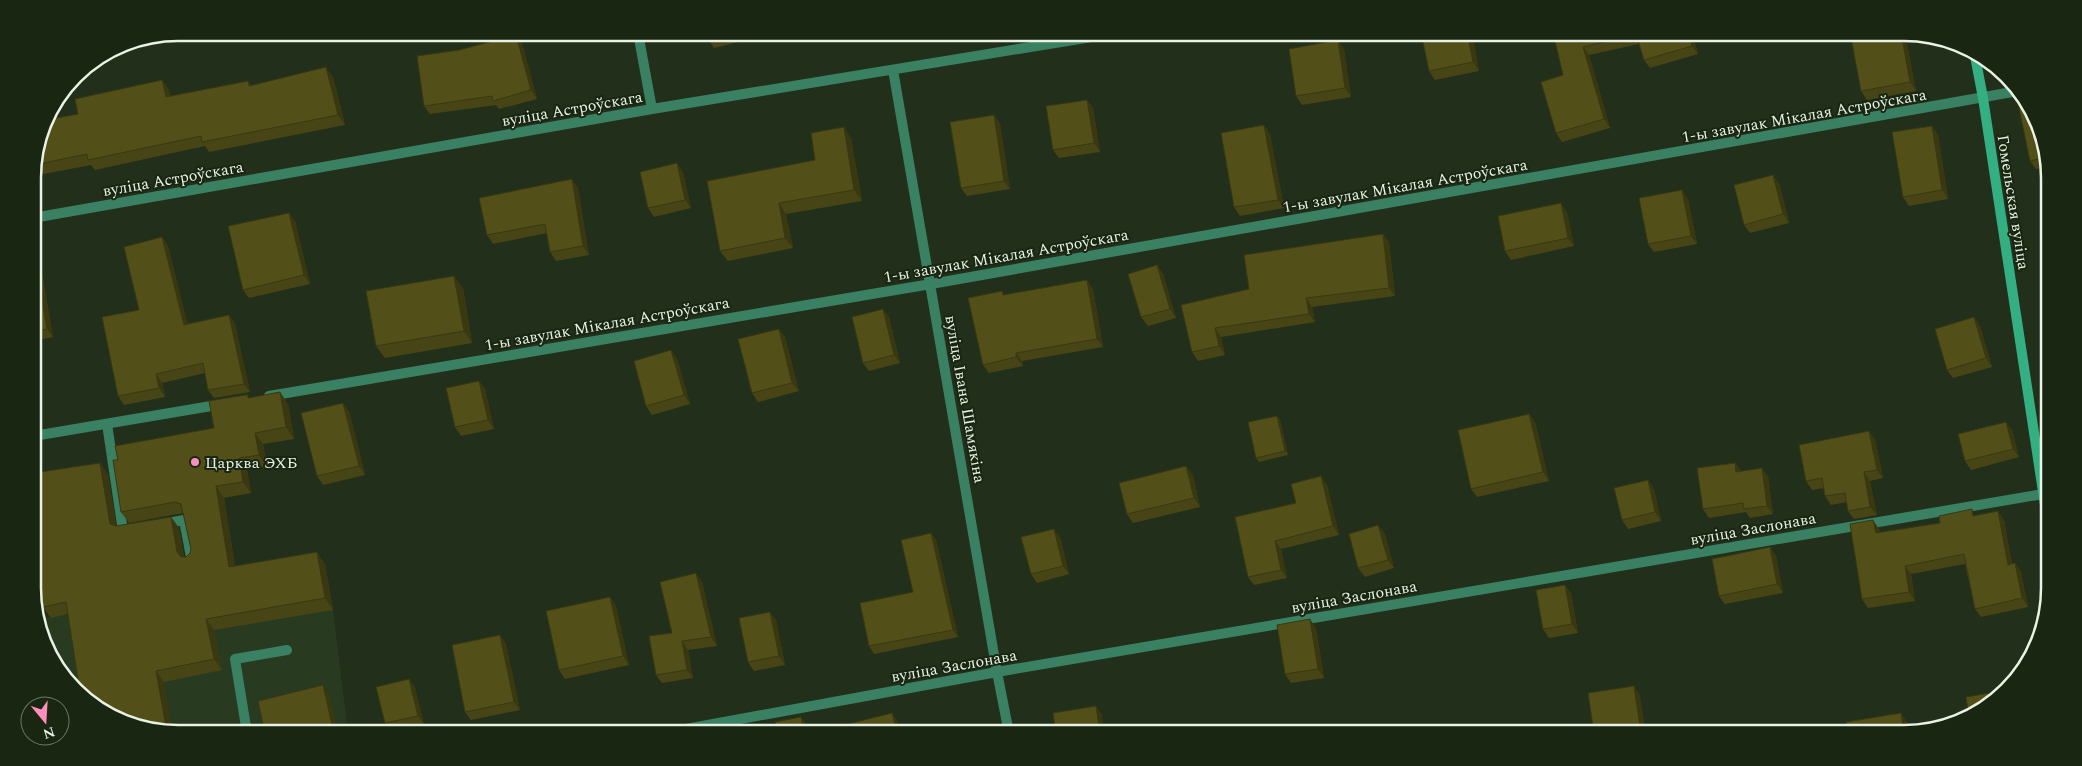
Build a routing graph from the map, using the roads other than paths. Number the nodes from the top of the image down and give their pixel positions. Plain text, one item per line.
1 (1060, 41) edge
2 (640, 42) edge
3 (1976, 62) edge
4 (893, 70) junction
5 (2011, 93) edge
6 (1983, 98) junction
7 (652, 109) junction
8 (42, 216) edge
9 (931, 284) junction
10 (255, 399) edge
11 (235, 402) edge
12 (108, 424) junction
13 (41, 435) edge
14 (2041, 456) edge
15 (2041, 494) edge
16 (192, 562) edge
17 (287, 650) dead end
18 (997, 672) junction
19 (246, 725) edge
20 (709, 725) edge
21 (1007, 725) edge

1 - 4 street, вуліца Астроўскага
2 - 7 street
3 - 6 street, Гомельская вуліца
4 - 7 street, вуліца Астроўскага
4 - 9 street, вуліца Івана Шамякіна
5 - 6 street
6 - 9 street, 1-ы завулак Мікалая Астроўскага
6 - 14 street, Гомельская вуліца
7 - 8 street, вуліца Астроўскага
9 - 10 street, 1-ы завулак Мікалая Астроўскага
9 - 18 street, вуліца Івана Шамякіна
11 - 12 street
12 - 13 street
12 - 16 street
15 - 18 street, вуліца Заслонава
17 - 19 street
18 - 20 street, вуліца Заслонава
18 - 21 street, вуліца Івана Шамякіна

